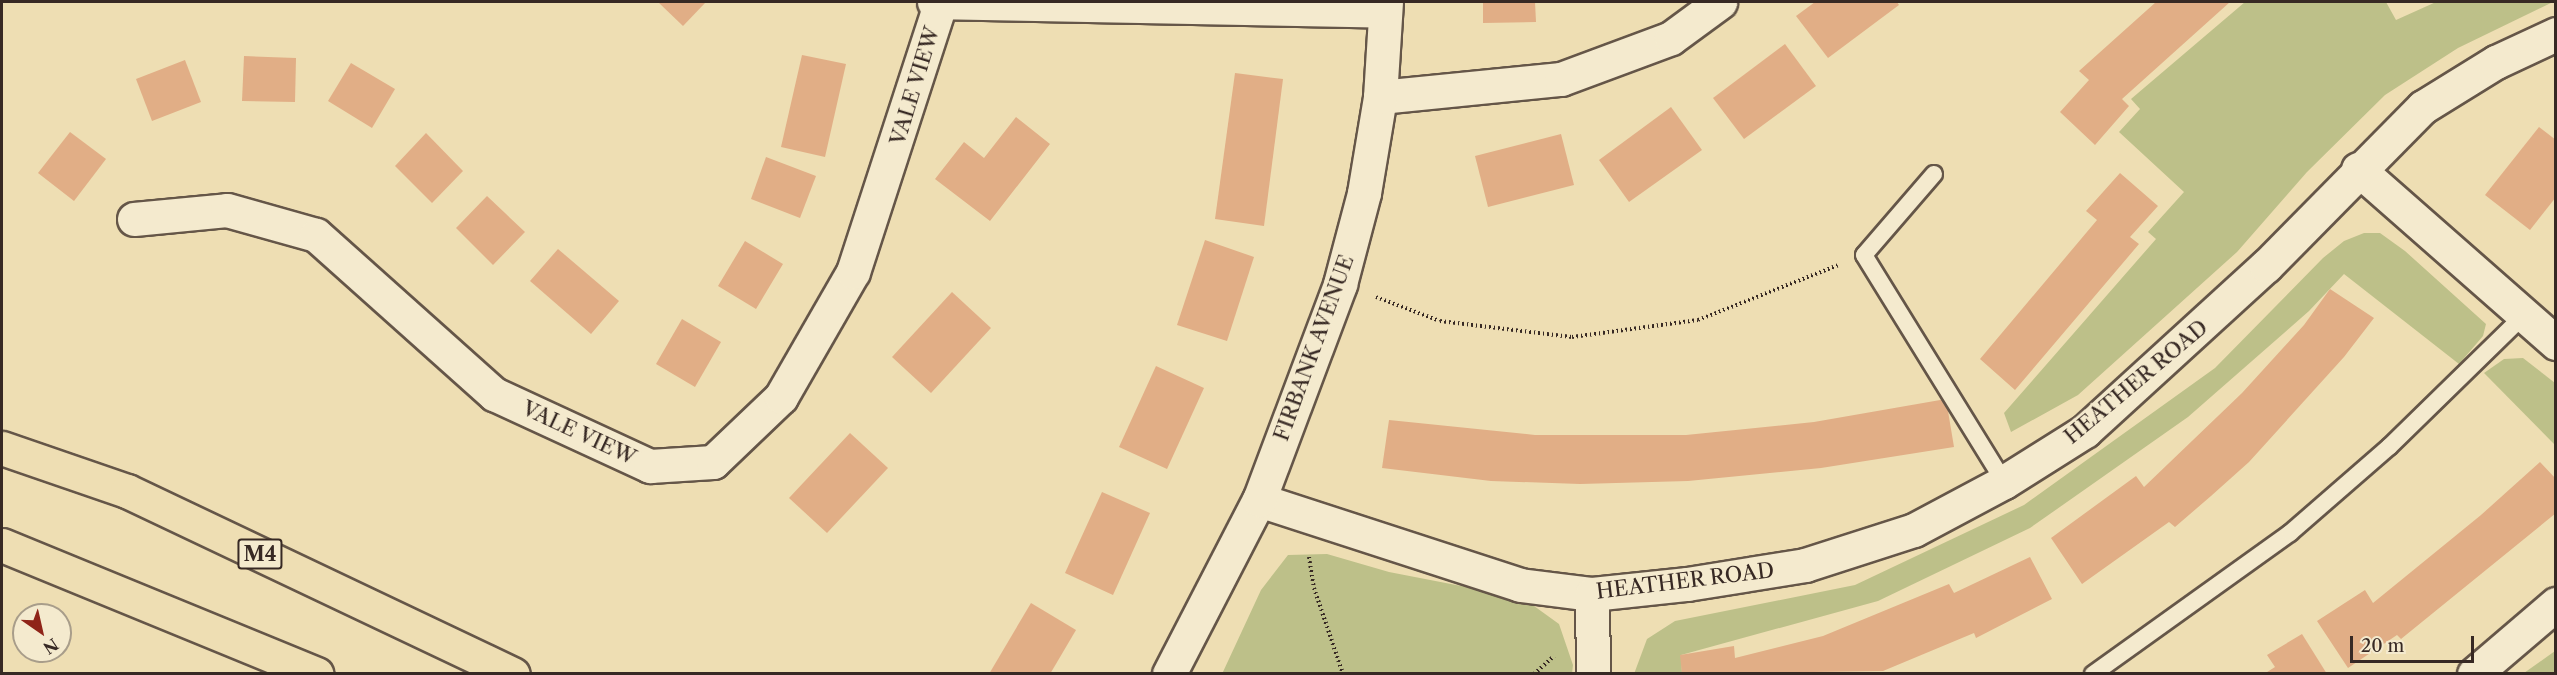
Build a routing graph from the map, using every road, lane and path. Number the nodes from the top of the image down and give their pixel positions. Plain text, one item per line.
1 (1720, 2) edge
2 (937, 3) edge
3 (1385, 6) edge
4 (2556, 34) edge
5 (1380, 97) junction
6 (2358, 169) junction
7 (1934, 174) dead end
8 (134, 219) dead end
9 (1864, 255) junction
10 (1340, 284) junction
11 (2522, 317) junction
12 (2556, 343) edge
13 (2, 448) edge
14 (2004, 482) junction
15 (1259, 500) junction
16 (1303, 514) junction
17 (2, 545) edge
18 (1592, 594) junction
19 (2556, 604) edge
20 (317, 674) edge
21 (513, 674) edge
22 (1170, 674) edge
23 (1343, 674) edge
24 (1593, 674) edge
25 (2093, 674) edge
26 (2474, 674) edge

1 - 5 street
2 - 3 street
2 - 8 street, VALE VIEW
3 - 5 street, FIRBANK AVENUE
4 - 6 street, HEATHER ROAD
5 - 10 street, FIRBANK AVENUE
6 - 11 street
6 - 14 street, HEATHER ROAD
7 - 9 lane
9 - 10 path
9 - 14 lane
10 - 15 street, FIRBANK AVENUE
11 - 12 street
11 - 25 lane
13 - 21 highway, M4
14 - 18 street, HEATHER ROAD
15 - 16 street, HEATHER ROAD
15 - 22 street, FIRBANK AVENUE
16 - 18 street, HEATHER ROAD
16 - 23 path
17 - 20 highway
18 - 24 street
19 - 26 street

